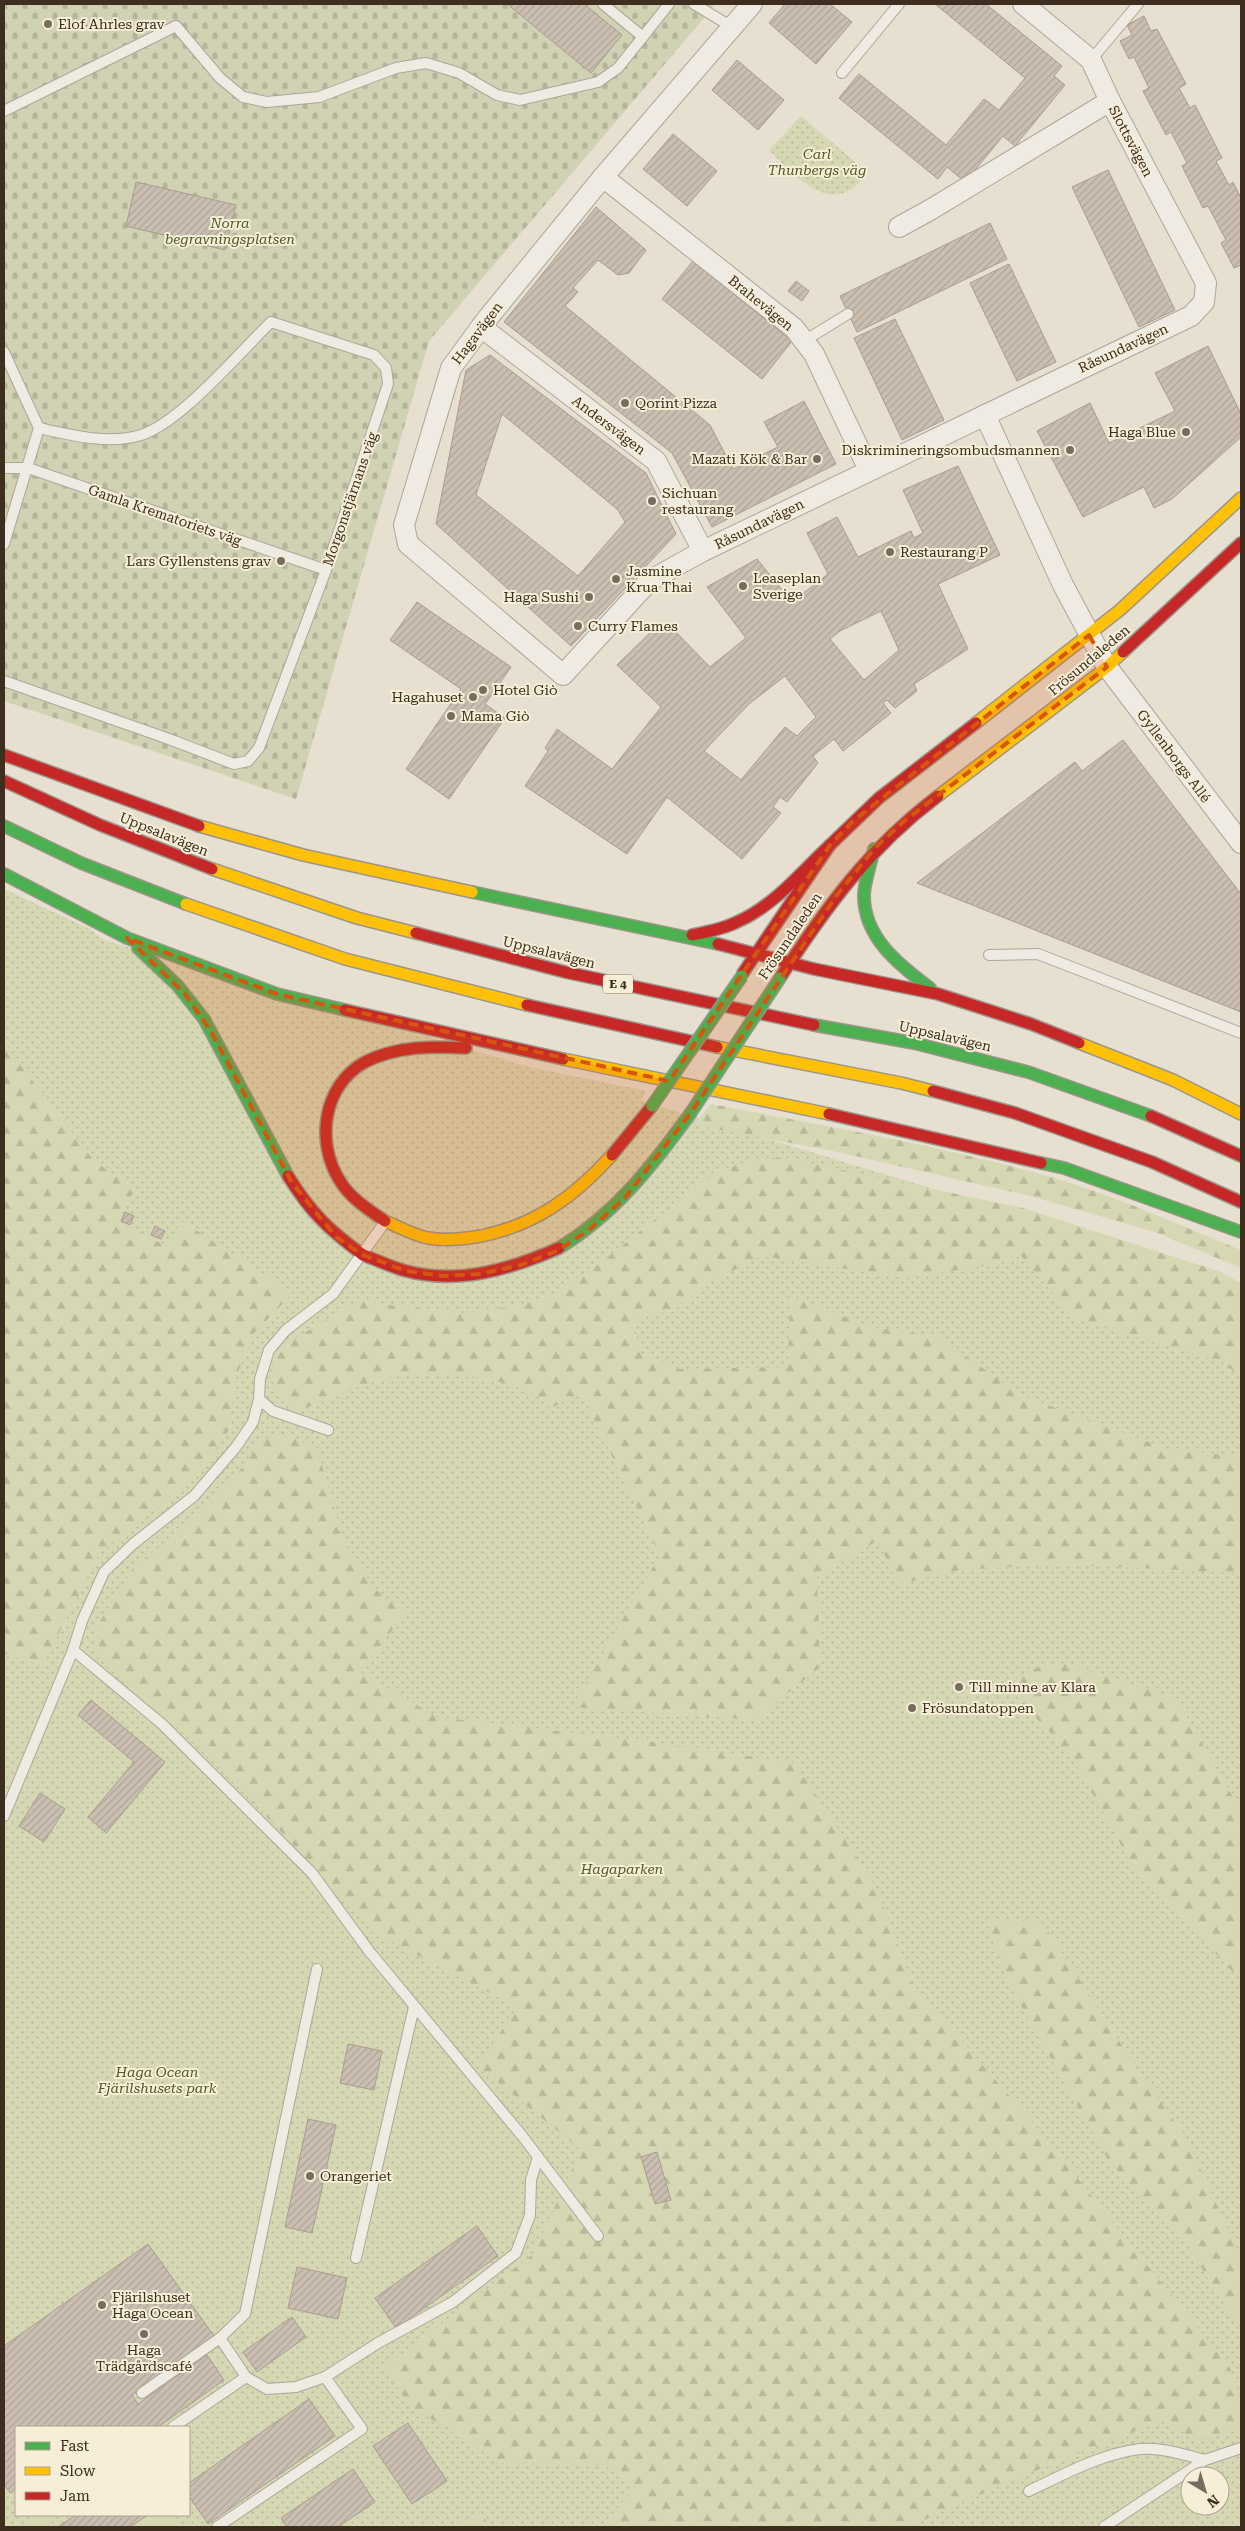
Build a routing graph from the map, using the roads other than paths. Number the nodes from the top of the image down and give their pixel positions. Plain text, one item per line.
1 (603, 4) edge
2 (669, 4) edge
3 (694, 4) edge
4 (752, 4) edge
5 (899, 4) edge
6 (1023, 4) edge
7 (1138, 4) edge
8 (732, 27) junction
9 (643, 36) junction
10 (1091, 60) junction
11 (842, 73) dead end
12 (1110, 101) junction
13 (4, 112) edge
14 (603, 177) junction
15 (899, 227) dead end
16 (1204, 302) joint
17 (848, 314) dead end
18 (481, 327) junction
19 (799, 335) junction
20 (4, 352) edge
21 (985, 415) junction
22 (38, 428) junction
23 (4, 468) edge
24 (28, 468) junction
25 (869, 470) junction
26 (1241, 498) edge
27 (1241, 543) edge
28 (4, 544) edge
29 (703, 551) junction
30 (326, 570) junction
31 (1089, 635) junction
32 (1107, 667) junction
33 (563, 675) joint
34 (4, 681) edge
35 (4, 755) edge
36 (4, 781) edge
37 (4, 826) edge
38 (1241, 843) edge
39 (830, 846) junction
40 (874, 849) junction
41 (4, 874) edge
42 (687, 936) junction
43 (128, 938) junction
44 (758, 953) junction
45 (989, 955) dead end
46 (790, 962) junction
47 (938, 994) junction
48 (1241, 1034) edge
49 (539, 1054) junction
50 (1241, 1114) edge
51 (1241, 1156) edge
52 (1241, 1202) edge
53 (385, 1221) junction
54 (1241, 1232) edge
55 (363, 1255) junction
56 (259, 1399) junction
57 (328, 1430) dead end
58 (73, 1650) junction
59 (4, 1816) edge
60 (317, 1969) dead end
61 (414, 2007) junction
62 (538, 2157) junction
63 (598, 2236) dead end
64 (356, 2258) dead end
65 (220, 2338) junction
66 (246, 2377) junction
67 (325, 2377) junction
68 (142, 2393) dead end
69 (174, 2426) edge
70 (1241, 2448) edge
71 (1205, 2460) junction
72 (1029, 2491) dead end
73 (217, 2527) edge
74 (1104, 2527) edge

1 - 9 lane
2 - 9 lane
3 - 8 lane
4 - 8 street, Hagavägen
5 - 11 lane
6 - 10 street, Slottsvägen
7 - 10 lane
8 - 14 street, Hagavägen
9 - 13 lane
10 - 12 street, Slottsvägen
12 - 15 street
12 - 16 street, Slottsvägen
14 - 18 street, Hagavägen
14 - 19 street, Brahevägen
16 - 21 street, Råsundavägen
17 - 19 lane
18 - 29 street, Andersvägen
18 - 33 street, Hagavägen
19 - 25 street, Brahevägen
20 - 22 lane
21 - 25 street, Råsundavägen
21 - 31 street
22 - 24 lane
22 - 30 lane, Morgonstjärnans väg
23 - 24 lane, Gamla Krematoriets väg
24 - 28 lane
24 - 30 lane, Gamla Krematoriets väg
25 - 29 street, Råsundavägen
26 - 31 main road, Frösundaleden
27 - 32 main road, Frösundaleden
29 - 33 street, Råsundavägen
30 - 34 lane, Morgonstjärnans väg
31 - 32 street
31 - 39 main road, Frösundaleden
32 - 38 street, Gyllenborgs Allé
32 - 40 main road, Frösundaleden
35 - 42 main road
36 - 51 main road, Uppsalavägen / E 4
37 - 52 main road
39 - 42 main road
39 - 44 main road, Frösundaleden
40 - 46 main road, Frösundaleden
40 - 47 main road
41 - 43 main road
42 - 44 main road
43 - 49 main road
43 - 55 main road, Frösundaleden
44 - 46 main road
44 - 53 main road, Frösundaleden, bridge
45 - 48 lane
46 - 47 main road
46 - 55 main road, Frösundaleden, bridge
47 - 50 main road
49 - 53 main road, Frösundaleden
49 - 54 main road
53 - 55 lane
55 - 56 lane
56 - 57 lane
56 - 58 lane
58 - 59 lane
58 - 61 lane
60 - 65 lane
61 - 62 lane
61 - 64 lane
62 - 63 lane
62 - 67 lane
65 - 66 lane
65 - 68 lane
66 - 67 lane
66 - 69 lane
67 - 73 lane
70 - 71 lane
71 - 72 lane
71 - 74 lane

